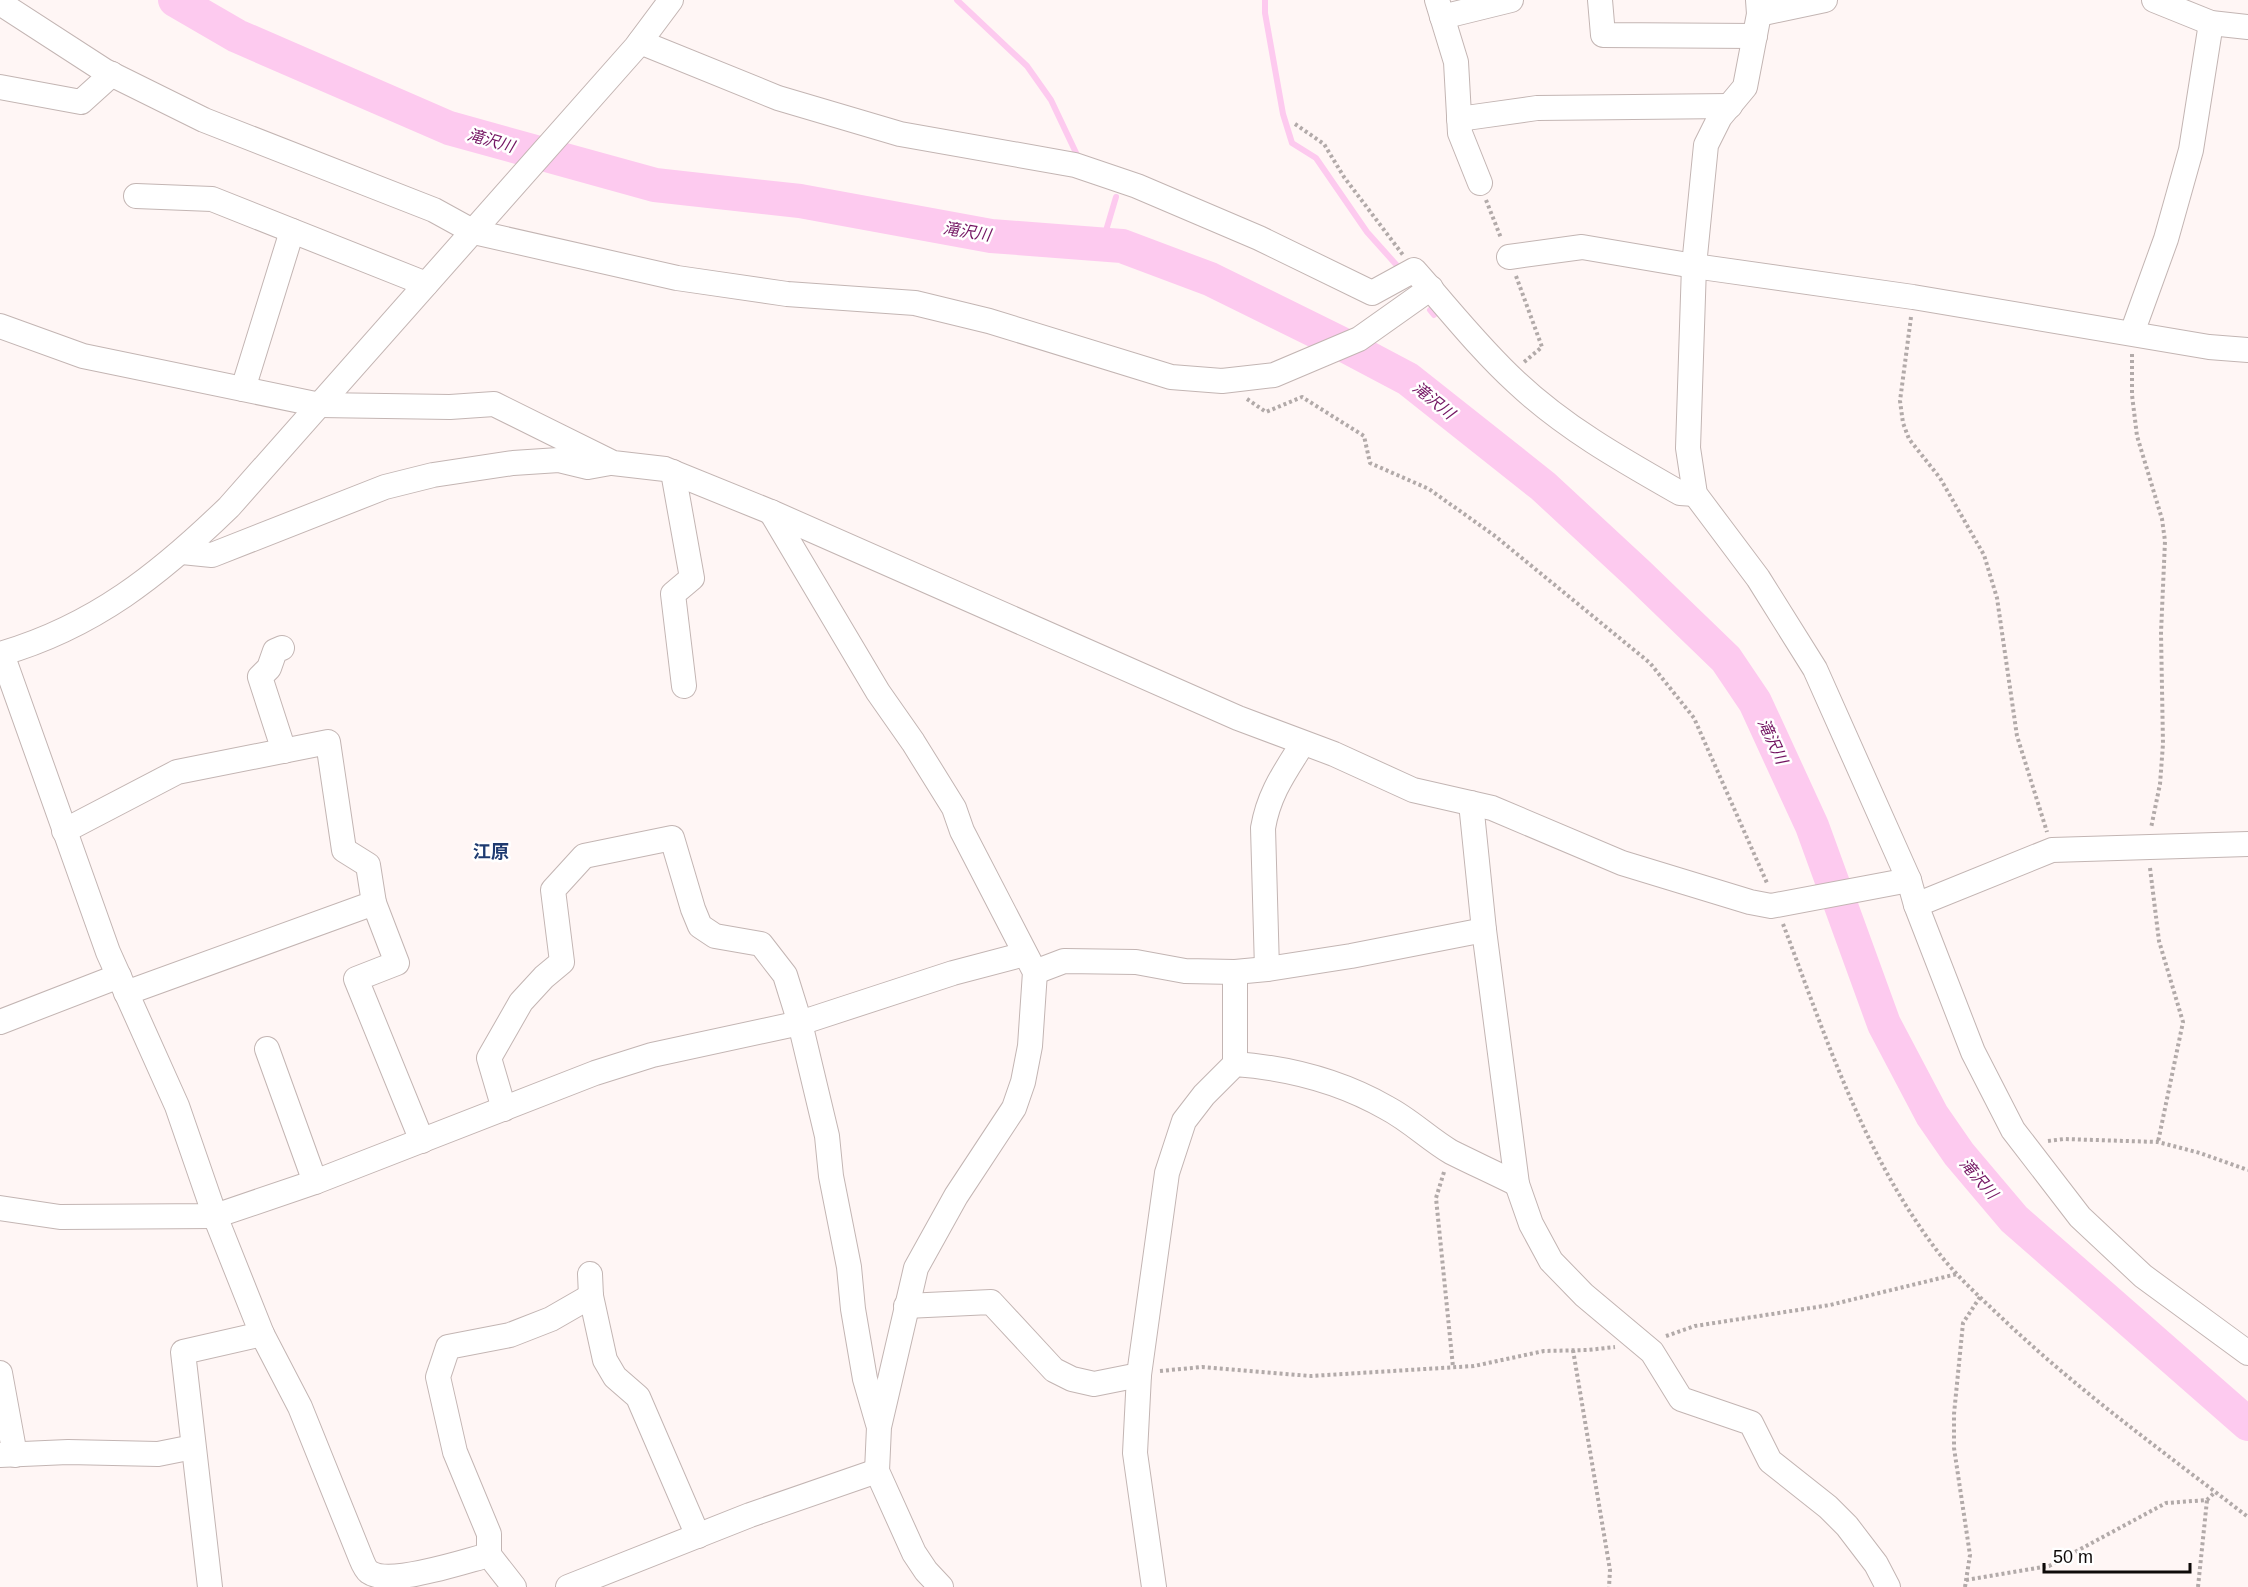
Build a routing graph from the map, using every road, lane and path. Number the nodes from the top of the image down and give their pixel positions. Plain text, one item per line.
1 (671, 0) edge
2 (1511, 0) edge
3 (1600, 0) edge
4 (1826, 0) edge
5 (2154, 0) edge
6 (0, 3) edge
7 (1439, 9) edge
8 (1757, 17) edge
9 (2211, 23) junction
10 (2248, 27) edge
11 (638, 44) junction
12 (112, 74) junction
13 (0, 87) edge
14 (1730, 106) junction
15 (1459, 119) junction
16 (1295, 124) dead end
17 (1480, 183) joint
18 (136, 196) dead end
19 (292, 231) junction
20 (474, 232) junction
21 (1509, 257) junction
22 (1694, 266) junction
23 (1414, 270) junction
24 (426, 284) junction
25 (1431, 288) junction
26 (1913, 297) junction
27 (0, 326) edge
28 (2132, 333) junction
29 (2248, 350) edge
30 (1509, 375) junction
31 (243, 389) junction
32 (320, 405) junction
33 (613, 463) junction
34 (673, 472) junction
35 (1695, 494) junction
36 (771, 512) junction
37 (182, 552) junction
38 (282, 648) dead end
39 (1, 654) edge
40 (684, 687) dead end
41 (1303, 743) junction
42 (284, 751) junction
43 (1471, 803) junction
44 (64, 831) junction
45 (2248, 844) edge
46 (2148, 847) junction
47 (2052, 850) junction
48 (1905, 880) junction
49 (375, 903) junction
50 (1916, 905) junction
51 (1484, 930) junction
52 (1030, 963) junction
53 (1267, 969) junction
54 (1235, 972) junction
55 (122, 985) junction
56 (0, 1022) edge
57 (800, 1023) junction
58 (267, 1049) dead end
59 (1235, 1064) junction
60 (504, 1109) junction
61 (422, 1141) junction
62 (2158, 1142) junction
63 (2023, 1143) junction
64 (1450, 1151) junction
65 (2248, 1170) edge
66 (315, 1182) junction
67 (1517, 1184) junction
68 (0, 1208) edge
69 (215, 1216) junction
70 (1957, 1274) dead end
71 (1980, 1297) dead end
72 (906, 1306) junction
73 (262, 1334) junction
74 (1642, 1344) junction
75 (1573, 1350) junction
76 (2248, 1353) edge
77 (1453, 1367) junction
78 (0, 1373) edge
79 (1139, 1375) junction
80 (879, 1427) junction
81 (193, 1447) junction
82 (7, 1455) edge
83 (877, 1471) junction
84 (2215, 1492) dead end
85 (2207, 1500) junction
86 (698, 1536) junction
87 (489, 1555) junction
88 (1966, 1581) junction
89 (210, 1587) edge
90 (514, 1587) edge
91 (568, 1587) edge
92 (941, 1587) edge
93 (1154, 1587) edge
94 (1609, 1587) edge
95 (1888, 1587) edge
96 (1965, 1587) edge
97 (2198, 1587) edge

1 - 11 street
2 - 7 street
3 - 8 street
4 - 8 street
5 - 9 street
6 - 12 street
7 - 15 street
8 - 14 street
9 - 10 street
9 - 28 street
11 - 20 street
11 - 23 street
12 - 13 street
12 - 20 street
14 - 15 street
14 - 22 street
15 - 17 street
16 - 23 path
17 - 21 path
18 - 19 street
19 - 24 street
19 - 31 street
20 - 24 street
20 - 25 street
21 - 22 street
21 - 30 path
22 - 26 street
22 - 35 street
23 - 25 street
24 - 32 street
25 - 30 street
26 - 28 street
26 - 47 path
27 - 31 street
28 - 29 street
28 - 46 path
30 - 35 street
31 - 32 street
32 - 33 street
32 - 37 street
33 - 34 street
33 - 37 street
34 - 36 street
34 - 40 street
35 - 48 street
36 - 41 street
36 - 52 street
37 - 39 street
38 - 42 street
39 - 44 street
41 - 43 street
41 - 53 street
42 - 44 street
42 - 49 street
43 - 48 street
43 - 51 street
44 - 55 street
45 - 46 street
46 - 47 street
46 - 62 path
47 - 50 street
48 - 50 street
49 - 55 street
49 - 61 street
50 - 63 street
51 - 53 street
51 - 67 street
52 - 54 street
52 - 57 street
52 - 72 street
53 - 54 street
54 - 59 street
55 - 56 street
55 - 69 street
57 - 60 street
57 - 60 street
57 - 80 street
58 - 66 street
59 - 64 street
59 - 79 street
60 - 61 street
61 - 66 street
62 - 63 path
62 - 65 path
63 - 76 street
64 - 67 street
64 - 77 path
66 - 69 street
67 - 74 street
68 - 69 street
69 - 73 street
70 - 74 path
71 - 88 path
72 - 79 street
72 - 80 street
73 - 81 street
73 - 87 street
74 - 75 path
74 - 95 street
75 - 77 path
75 - 94 path
77 - 79 path
78 - 82 street
79 - 93 street
80 - 83 street
81 - 82 street
81 - 89 street
83 - 86 street
83 - 92 street
84 - 85 path
85 - 88 path
85 - 97 path
86 - 87 street
86 - 91 street
87 - 90 street
88 - 96 path

